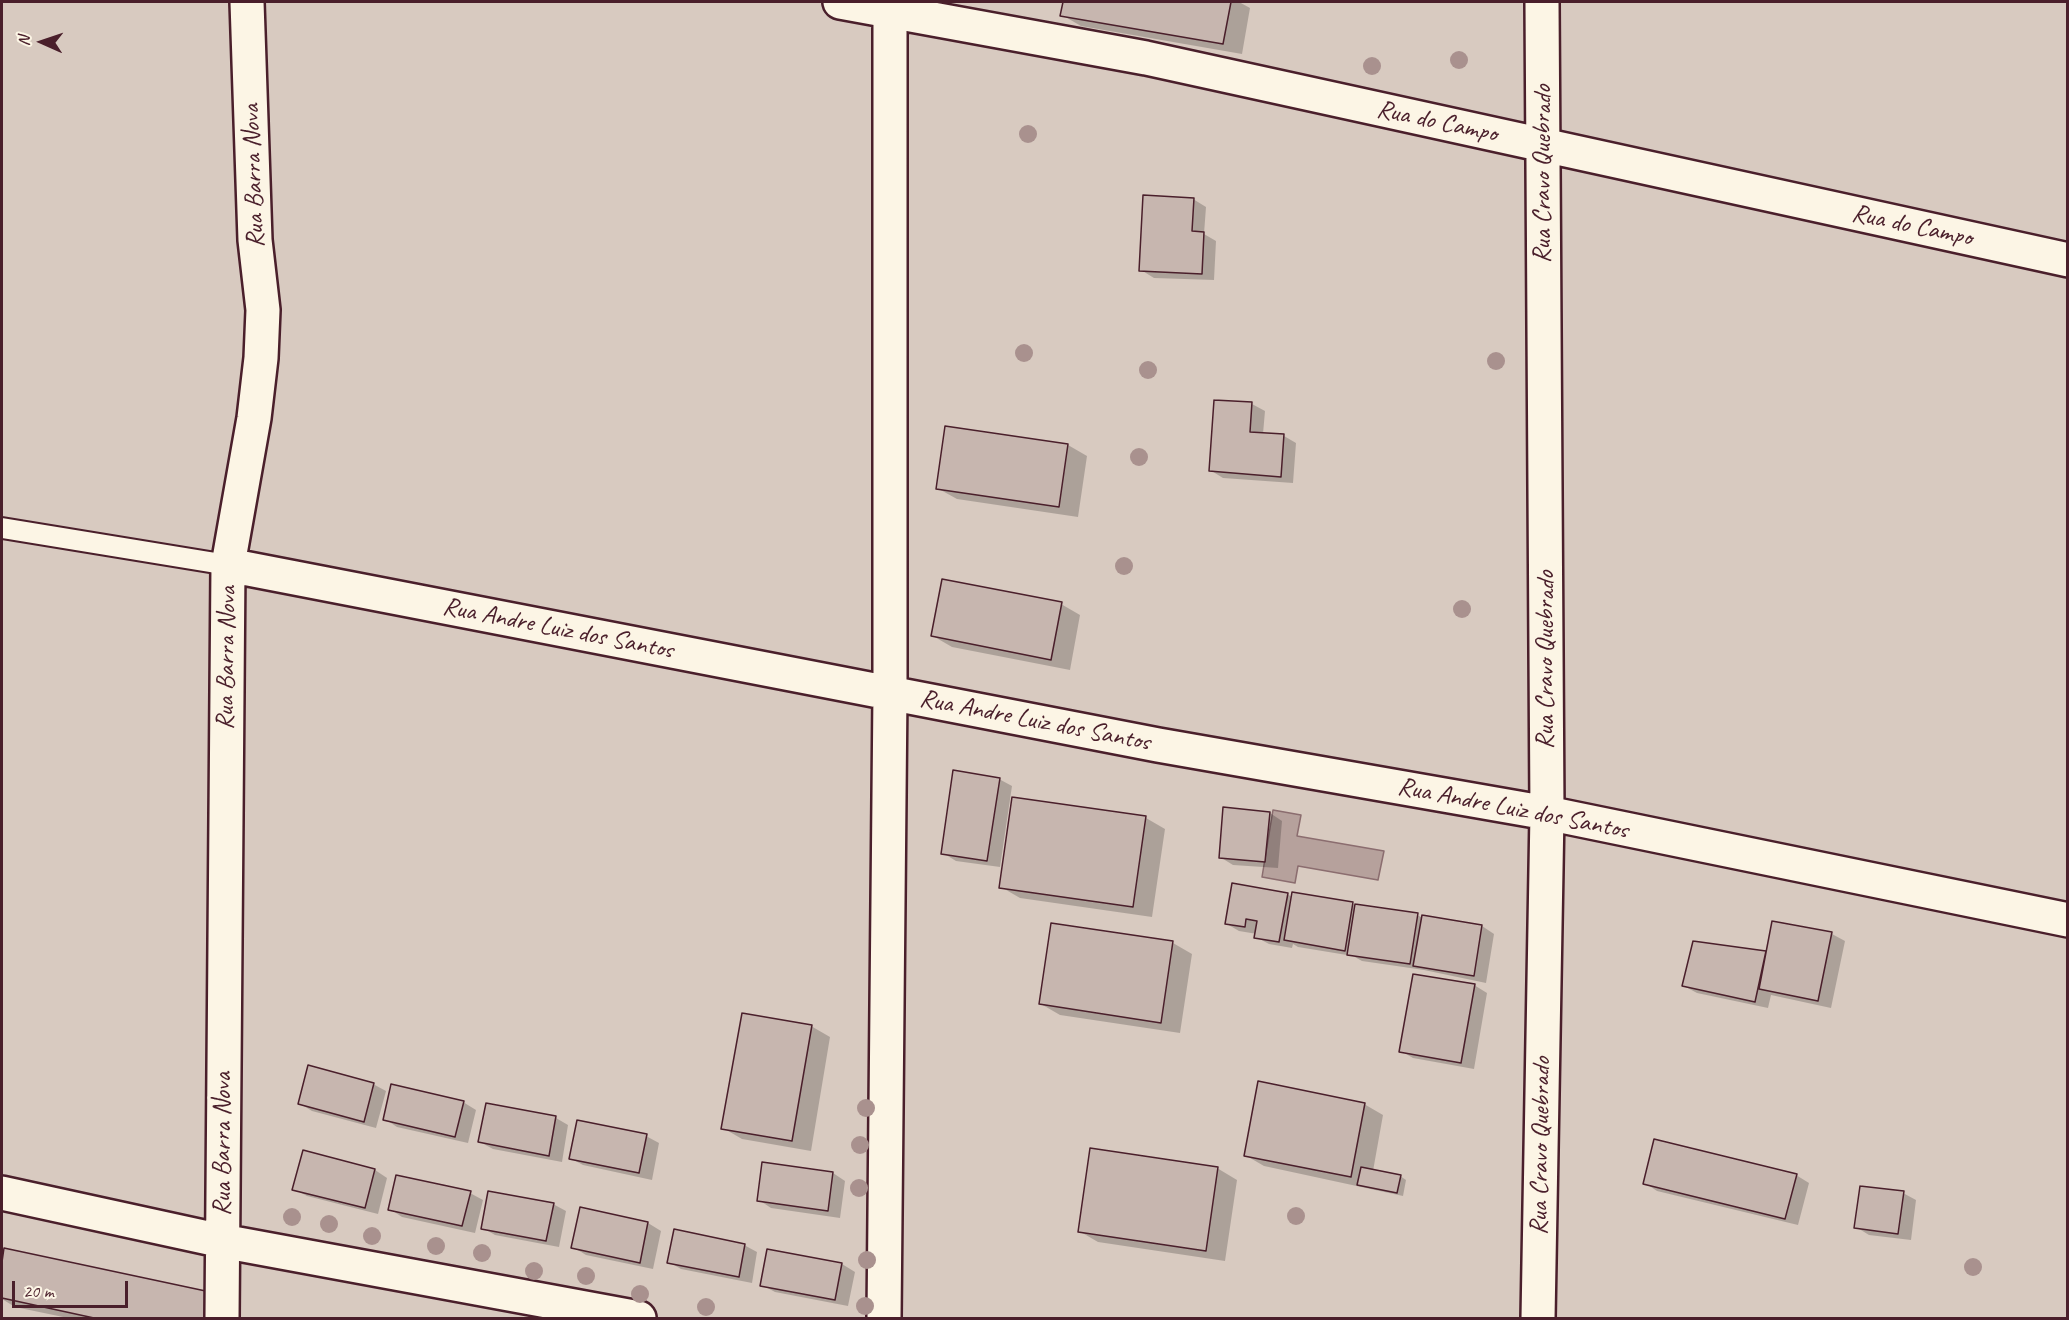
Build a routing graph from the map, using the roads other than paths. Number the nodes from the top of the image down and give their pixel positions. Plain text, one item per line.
1 (247, 2) edge
2 (840, 2) edge
3 (1542, 2) edge
4 (890, 7) edge
5 (1542, 146) junction
6 (2067, 260) edge
7 (2, 528) edge
8 (228, 565) junction
9 (890, 692) junction
10 (1547, 813) junction
11 (2067, 920) edge
12 (2, 1193) edge
13 (222, 1241) junction
14 (222, 1318) edge
15 (639, 1318) edge
16 (884, 1318) edge
17 (1538, 1318) edge

1 - 8 street, Rua Barra Nova
2 - 4 street, Rua do Campo
3 - 5 street, Rua Cravo Quebrado
4 - 5 street, Rua do Campo
4 - 9 street
5 - 6 street, Rua do Campo
5 - 10 street, Rua Cravo Quebrado
7 - 8 lane, Rua Andre Luiz dos Santos
8 - 9 street, Rua Andre Luiz dos Santos
8 - 13 street, Rua Barra Nova
9 - 10 street, Rua Andre Luiz dos Santos
9 - 16 street
10 - 11 street, Rua Andre Luiz dos Santos
10 - 17 street, Rua Cravo Quebrado
12 - 13 street
13 - 14 street, Rua Barra Nova
13 - 15 street

